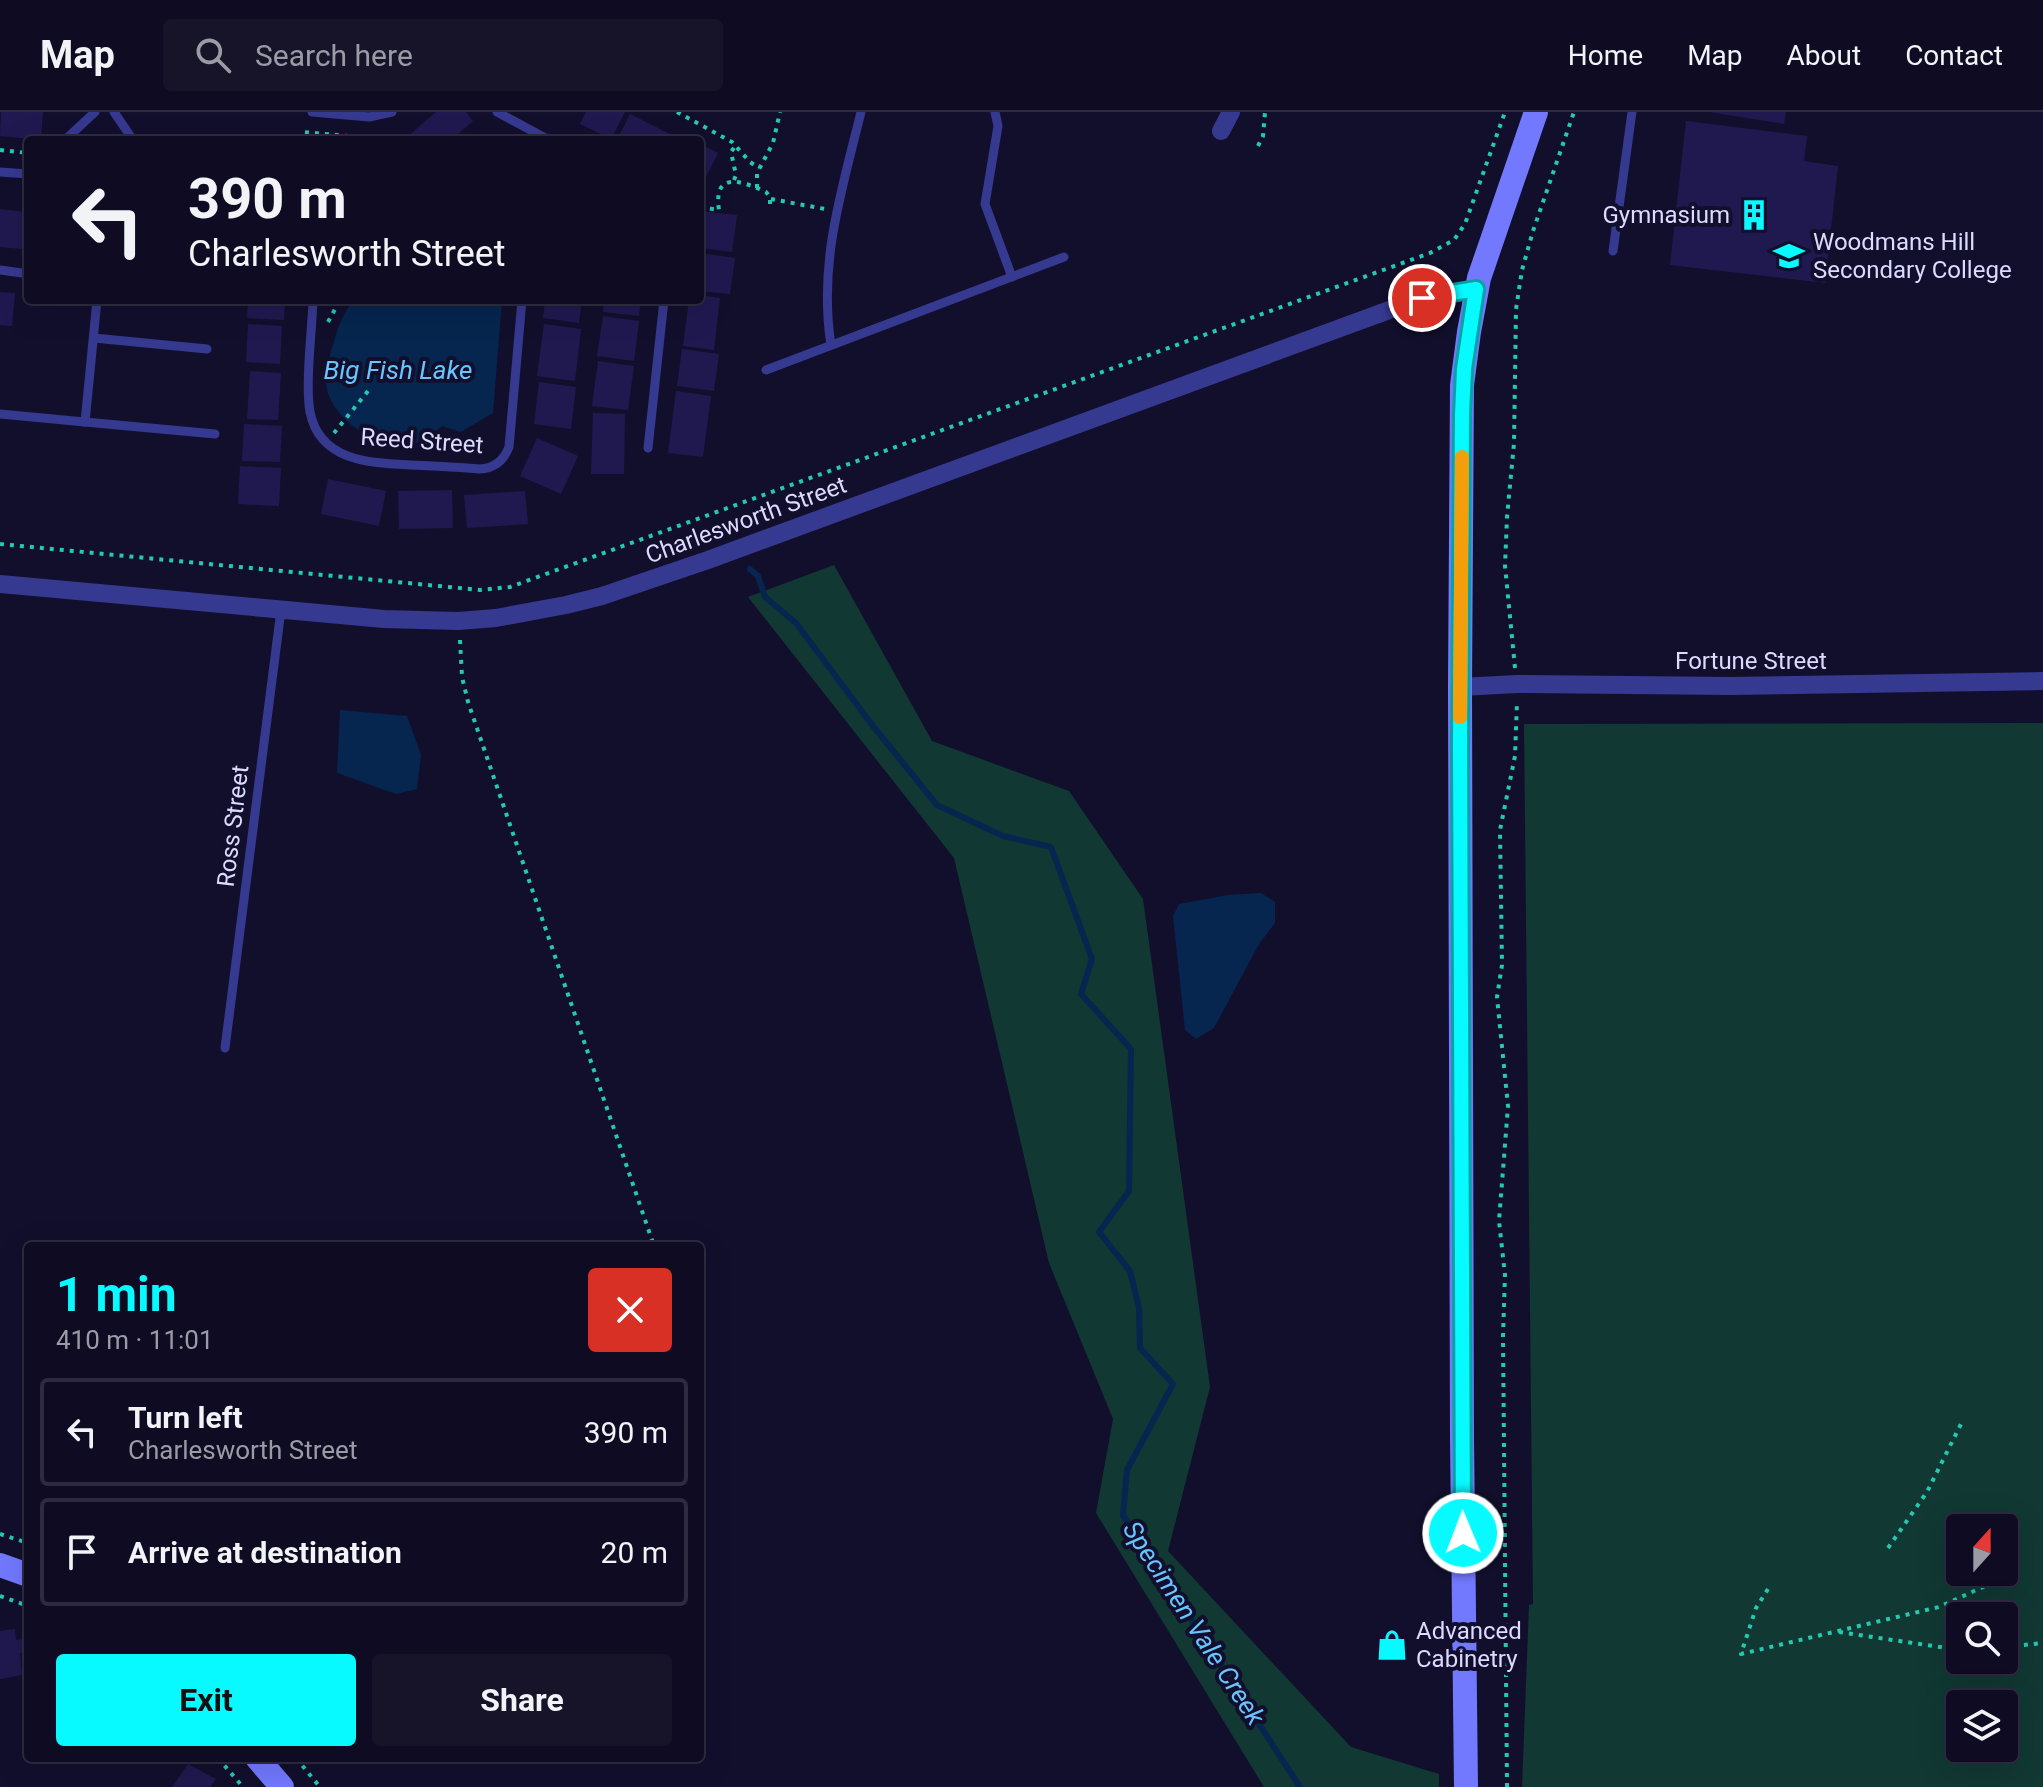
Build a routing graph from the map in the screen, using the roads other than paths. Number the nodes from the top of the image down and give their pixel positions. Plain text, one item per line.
1 (95, 112) edge
2 (114, 112) edge
3 (312, 112) edge
4 (392, 112) edge
5 (497, 112) edge
6 (861, 112) edge
7 (995, 112) edge
8 (1231, 112) edge
9 (1536, 112) edge
10 (1632, 112) edge
11 (1221, 131) dead end
12 (69, 136) edge
13 (130, 136) edge
14 (542, 136) edge
15 (0, 172) edge
16 (24, 174) edge
17 (1613, 251) dead end
18 (1064, 257) dead end
19 (0, 270) edge
20 (22, 273) dead end
21 (1012, 277) junction
22 (1476, 289) junction
23 (97, 304) edge
24 (313, 304) edge
25 (522, 304) edge
26 (664, 304) edge
27 (94, 338) junction
28 (831, 345) junction
29 (207, 349) dead end
30 (766, 370) dead end
31 (0, 414) edge
32 (85, 422) junction
33 (215, 434) dead end
34 (648, 448) dead end
35 (0, 584) edge
36 (281, 610) junction
37 (2043, 681) edge
38 (1460, 687) junction
39 (225, 1048) dead end
40 (0, 1565) edge
41 (24, 1574) edge
42 (260, 1762) edge
43 (282, 1787) edge
44 (1466, 1787) edge

1 - 12 lane
2 - 13 lane
3 - 4 lane
5 - 14 lane
6 - 28 lane
7 - 21 lane
8 - 11 street
9 - 22 street
10 - 17 lane
15 - 16 lane
18 - 21 lane
19 - 20 lane
21 - 28 lane
22 - 36 street, Charlesworth Street
22 - 38 street
23 - 27 lane
24 - 25 lane, Reed Street
26 - 34 lane
27 - 29 lane
27 - 32 lane
28 - 30 lane
31 - 32 lane
32 - 33 lane
35 - 36 street, Charlesworth Street
36 - 39 lane, Ross Street
37 - 38 street, Fortune Street
38 - 44 street
40 - 41 street
42 - 43 street

